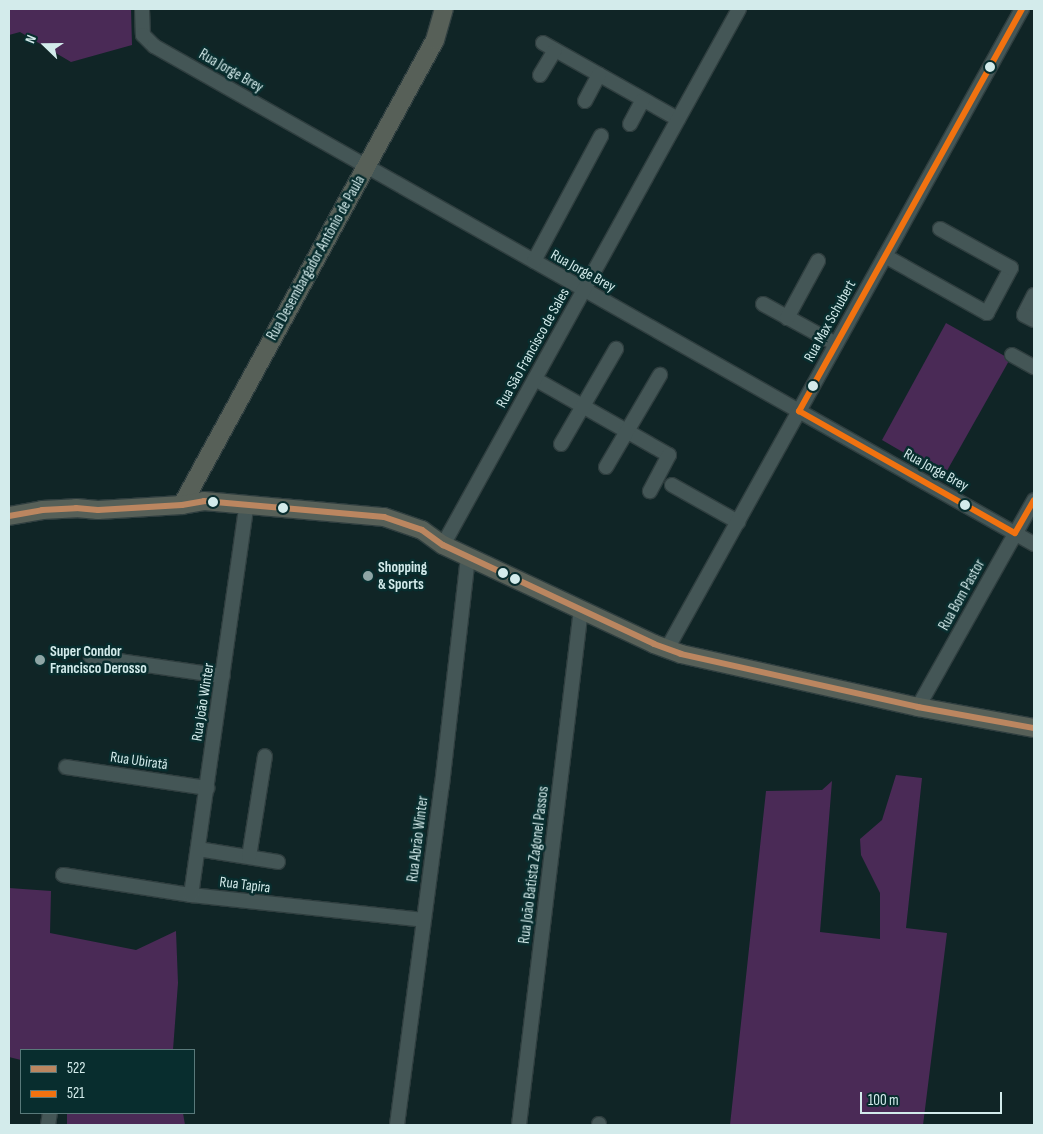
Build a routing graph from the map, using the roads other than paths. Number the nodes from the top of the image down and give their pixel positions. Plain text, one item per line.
1 (142, 9) edge
2 (444, 9) edge
3 (739, 9) edge
4 (1022, 9) edge
5 (540, 75) dead end
6 (599, 75) junction
7 (585, 100) dead end
8 (643, 100) junction
9 (678, 119) junction
10 (630, 124) dead end
11 (601, 136) dead end
12 (366, 166) junction
13 (940, 228) dead end
14 (885, 256) junction
15 (534, 261) junction
16 (818, 262) dead end
17 (584, 290) junction
18 (1034, 295) edge
19 (763, 304) dead end
20 (787, 318) junction
21 (1034, 320) edge
22 (836, 344) junction
23 (616, 349) dead end
24 (1012, 355) dead end
25 (1034, 367) edge
26 (660, 375) dead end
27 (535, 379) junction
28 (583, 406) junction
29 (799, 411) junction
30 (627, 431) junction
31 (561, 444) dead end
32 (606, 467) dead end
33 (672, 485) dead end
34 (650, 491) dead end
35 (1034, 500) edge
36 (182, 506) junction
37 (245, 514) junction
38 (9, 516) edge
39 (738, 522) junction
40 (1015, 534) junction
41 (1034, 544) edge
42 (444, 545) junction
43 (468, 556) junction
44 (581, 609) junction
45 (667, 649) junction
46 (91, 656) dead end
47 (223, 676) junction
48 (918, 707) junction
49 (1034, 728) edge
50 (265, 756) dead end
51 (66, 767) dead end
52 (207, 788) junction
53 (198, 849) junction
54 (249, 857) junction
55 (278, 862) dead end
56 (63, 875) dead end
57 (191, 894) junction
58 (424, 920) junction
59 (398, 1125) edge
60 (519, 1125) edge

1 - 12 street, Rua Jorge Brey
2 - 12 main road, Rua Desembargador Antônio de Paula
3 - 9 street, Rua São Francisco de Sales
4 - 14 street, Rua Max Schubert
5 - 6 street
6 - 7 street
6 - 8 street
8 - 9 street
8 - 10 street
9 - 17 street, Rua São Francisco de Sales
11 - 15 street
12 - 15 street, Rua Jorge Brey
12 - 36 main road, Rua Desembargador Antônio de Paula
13 - 14 street
14 - 22 street, Rua Max Schubert
15 - 17 street, Rua Jorge Brey
16 - 20 street
17 - 27 street, Rua São Francisco de Sales
17 - 29 street, Rua Jorge Brey
18 - 21 street
19 - 20 street
20 - 22 street
22 - 29 street, Rua Max Schubert
23 - 28 street
24 - 25 street
26 - 30 street
27 - 28 street
27 - 42 street, Rua São Francisco de Sales
28 - 30 street
28 - 31 street
29 - 39 street, Rua Max Schubert
29 - 40 street, Rua Jorge Brey
30 - 32 street
30 - 34 street
33 - 39 street
35 - 40 street, Rua Bom Pastor
36 - 37 main road
36 - 38 main road
36 - 42 main road
37 - 42 main road
37 - 47 street, Rua João Winter
39 - 45 street, Rua Max Schubert
40 - 41 street, Rua Jorge Brey
40 - 48 street, Rua Bom Pastor
42 - 43 main road
43 - 44 main road
43 - 58 street, Rua Abrão Winter
44 - 45 main road
44 - 60 street, Rua João Batista Zagonel Passos
45 - 48 main road
46 - 47 street
47 - 52 street, Rua João Winter
48 - 49 main road
50 - 54 street
51 - 52 street, Rua Ubiratã
52 - 53 street, Rua João Winter
53 - 54 street
53 - 57 street, Rua João Winter
54 - 55 street
56 - 57 street, Rua Tapira
57 - 58 street, Rua Tapira
58 - 59 street, Rua Abrão Winter

